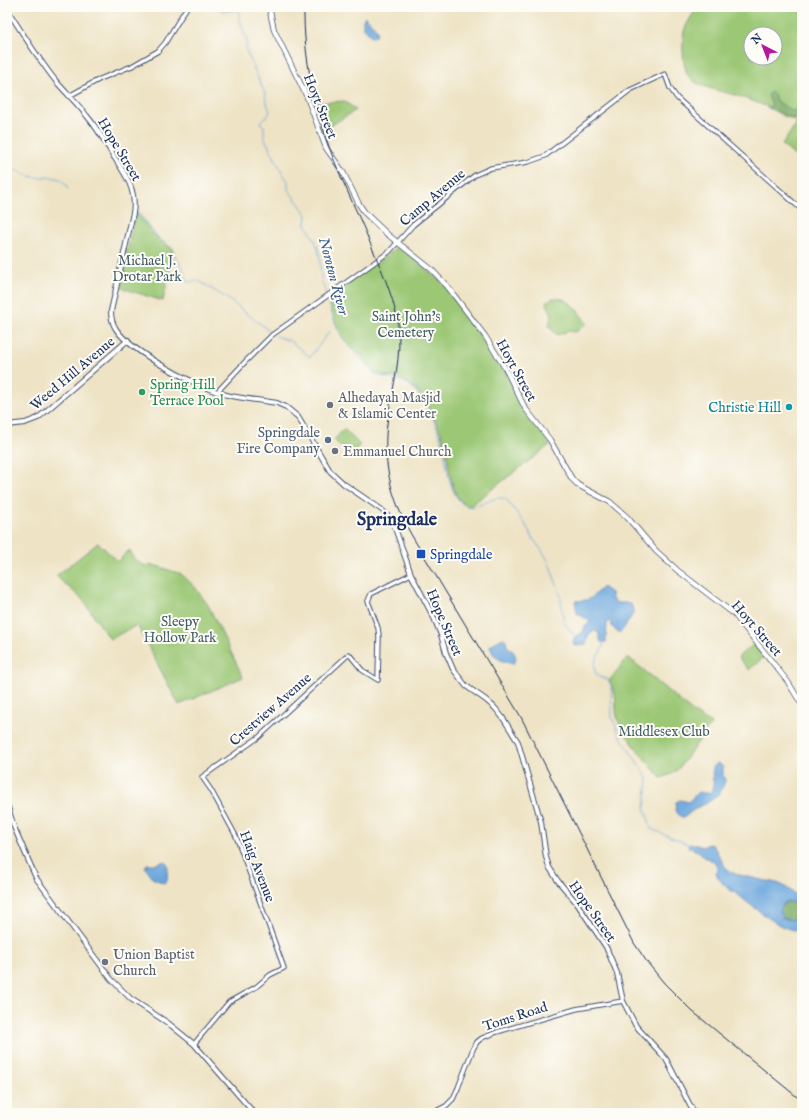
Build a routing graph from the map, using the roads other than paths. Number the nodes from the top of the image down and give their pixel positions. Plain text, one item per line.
1 (187, 7) edge
2 (270, 7) edge
3 (7, 9) edge
4 (70, 96) junction
5 (802, 210) edge
6 (398, 243) junction
7 (128, 340) junction
8 (217, 392) junction
9 (7, 425) edge
10 (412, 574) junction
11 (802, 705) edge
12 (202, 777) joint
13 (7, 804) edge
14 (623, 1000) junction
15 (194, 1044) junction
16 (254, 1113) edge
17 (432, 1113) edge
18 (694, 1113) edge

1 - 4 street
2 - 6 main road, Hoyt Street
3 - 4 main road, Hope Street
4 - 7 main road, Hope Street
5 - 6 street, Camp Avenue
6 - 8 street, Camp Avenue
6 - 11 main road, Hoyt Street
7 - 8 main road, Hope Street
7 - 9 main road, Weed Hill Avenue
8 - 10 main road, Hope Street
10 - 12 street, Crestview Avenue
10 - 14 main road, Hope Street
12 - 15 street, Haig Avenue
13 - 15 main road
14 - 17 street, Toms Road
14 - 18 main road, Hope Street
15 - 16 main road

